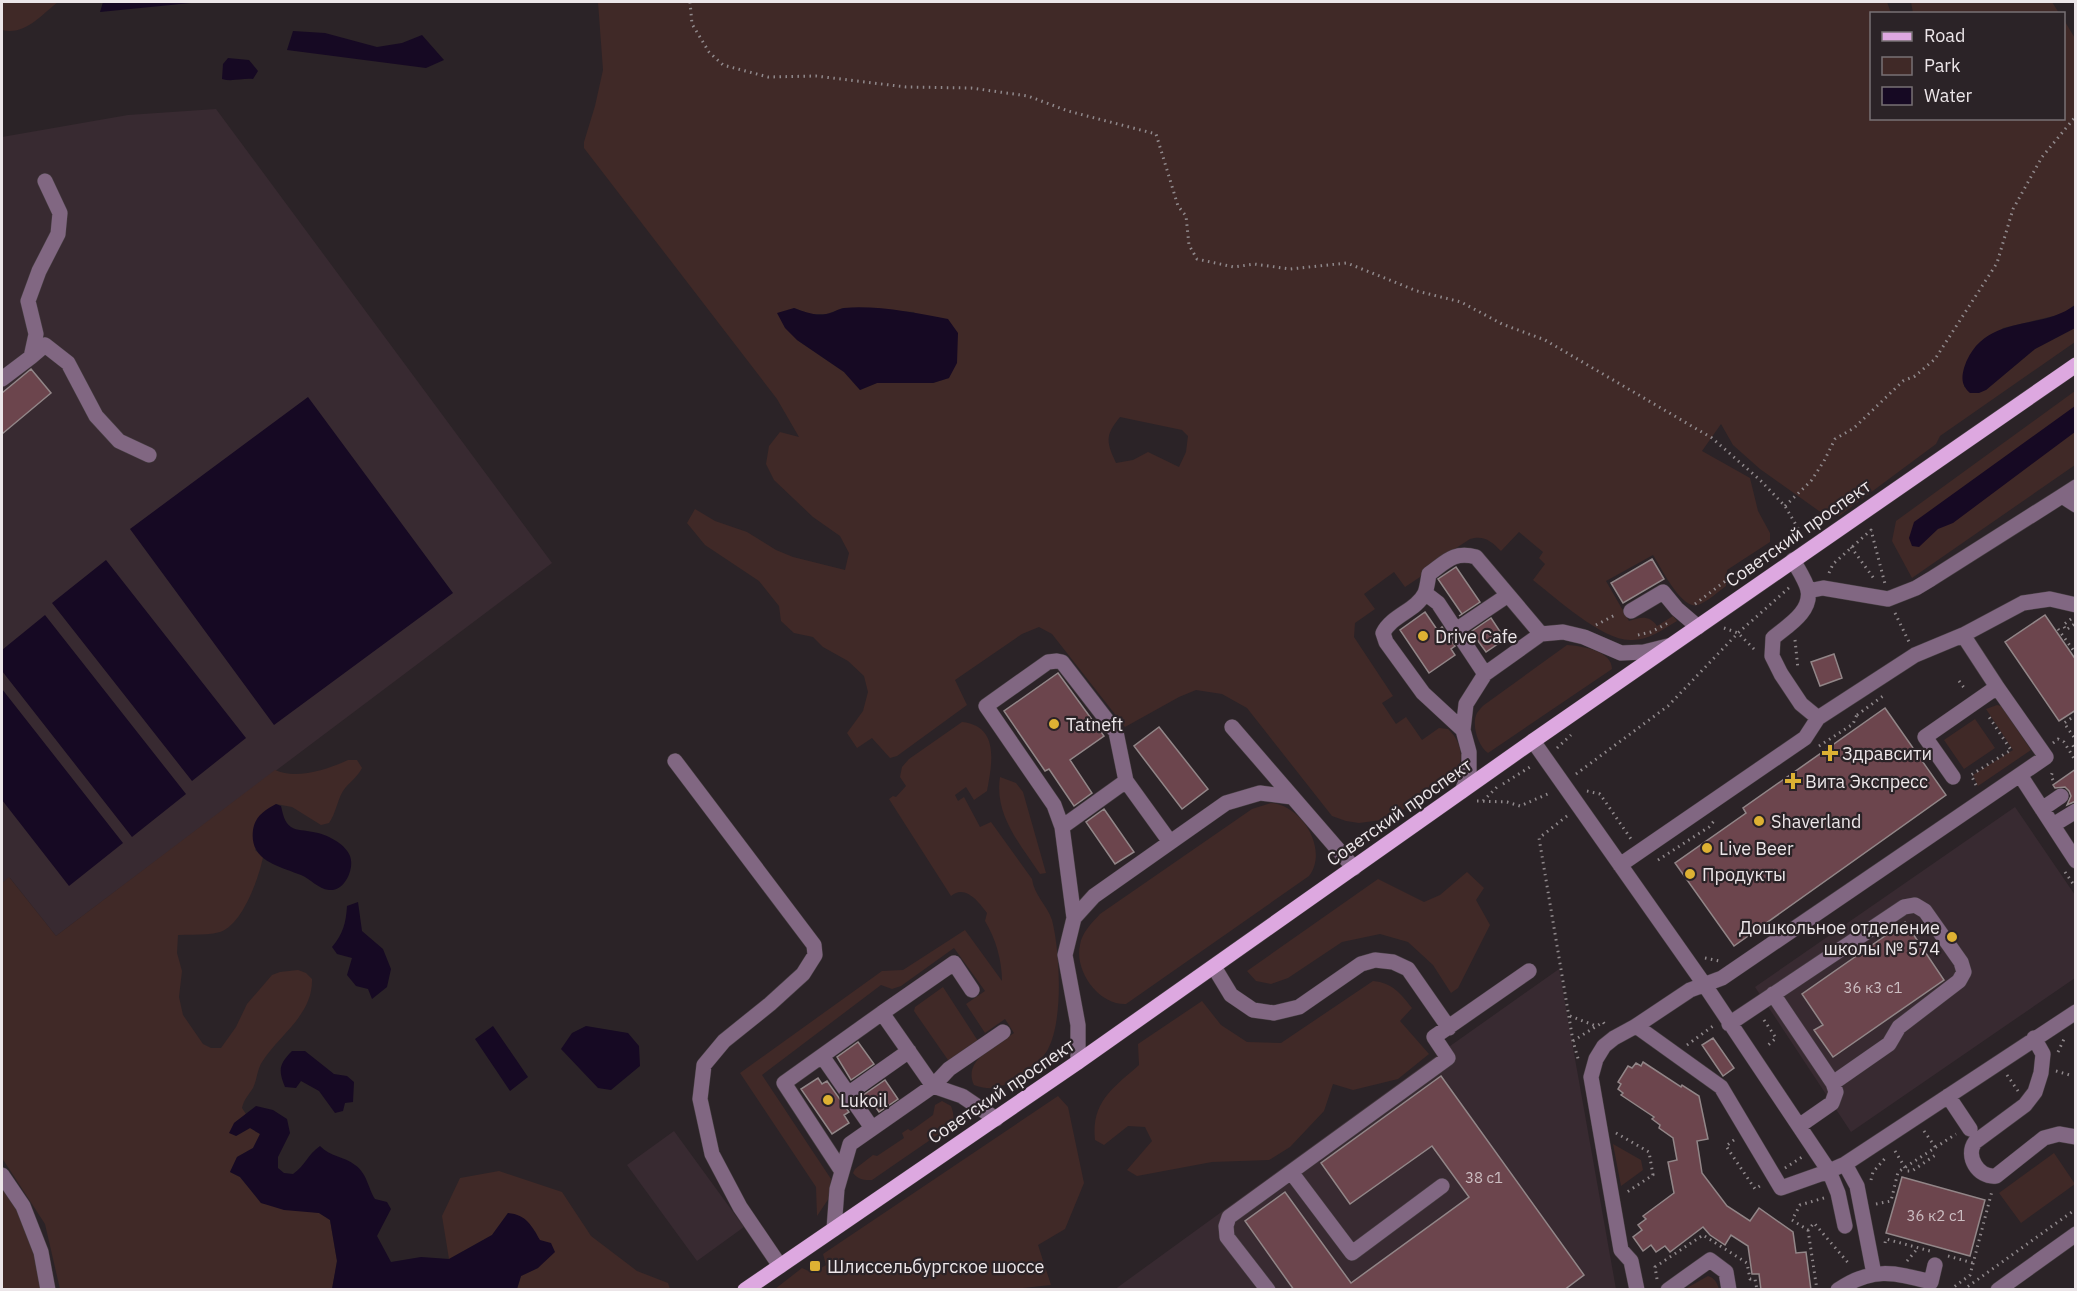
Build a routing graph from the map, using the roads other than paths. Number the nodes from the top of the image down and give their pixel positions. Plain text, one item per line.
1 (45, 181) dead end
2 (31, 357) junction
3 (2076, 365) edge
4 (2, 379) edge
5 (149, 455) dead end
6 (2076, 487) edge
7 (2062, 496) junction
8 (2076, 505) edge
9 (1793, 560) junction
10 (1804, 584) junction
11 (1425, 593) junction
12 (1508, 595) junction
13 (2076, 605) edge
14 (1631, 611) road end
15 (1698, 627) junction
16 (1456, 630) junction
17 (1541, 634) junction
18 (1963, 635) junction
19 (1674, 644) junction
20 (1485, 674) junction
21 (1997, 687) junction
22 (1818, 718) junction
23 (1232, 727) dead end
24 (1463, 730) junction
25 (1533, 741) junction
26 (675, 761) dead end
27 (2020, 775) junction
28 (1953, 777) dead end
29 (1126, 781) junction
30 (1462, 791) junction
31 (2061, 796) dead end
32 (1292, 797) junction
33 (2042, 809) junction
34 (2076, 811) edge
35 (2053, 825) junction
36 (1062, 827) junction
37 (1170, 842) junction
38 (1620, 865) junction
39 (2069, 865) edge
40 (1354, 868) junction
41 (1074, 918) junction
42 (1214, 967) junction
43 (1529, 971) dead end
44 (1704, 984) junction
45 (972, 990) dead end
46 (1773, 994) junction
47 (2076, 1012) edge
48 (882, 1013) junction
49 (1721, 1024) junction
50 (1636, 1026) junction
51 (1449, 1028) junction
52 (1003, 1032) dead end
53 (2034, 1038) junction
54 (909, 1051) junction
55 (822, 1056) junction
56 (1078, 1062) junction
57 (1833, 1083) junction
58 (933, 1086) junction
59 (848, 1094) junction
60 (1948, 1096) junction
61 (996, 1119) junction
62 (1798, 1126) junction
63 (872, 1128) junction
64 (1969, 1128) road end
65 (2076, 1137) edge
66 (1845, 1164) junction
67 (841, 1170) junction
68 (1829, 1171) junction
69 (1291, 1172) junction
70 (2, 1175) edge
71 (1442, 1186) dead end
72 (1845, 1226) dead end
73 (834, 1229) junction
74 (2076, 1234) edge
75 (1935, 1265) dead end
76 (780, 1266) junction
77 (1874, 1274) junction
78 (48, 1290) edge
79 (745, 1290) edge
80 (1268, 1290) edge
81 (1637, 1290) edge
82 (1668, 1290) edge
83 (1730, 1290) edge
84 (1838, 1290) edge
85 (1998, 1290) edge

1 - 2 lane
2 - 4 lane
2 - 5 lane
3 - 9 main road, Советский проспект
6 - 7 lane
7 - 8 lane
7 - 10 lane
9 - 10 lane
9 - 15 main road, Советский проспект
10 - 22 lane
11 - 12 lane
11 - 16 lane
11 - 24 lane
12 - 16 lane
12 - 17 lane
13 - 18 lane
14 - 15 lane
15 - 19 main road, Советский проспект
16 - 20 lane
17 - 19 lane
17 - 20 lane
18 - 21 lane
18 - 22 lane
19 - 25 main road, Советский проспект
20 - 24 lane
21 - 27 lane
21 - 28 lane
22 - 38 lane
23 - 32 lane
24 - 30 lane
25 - 30 main road, Советский проспект
25 - 38 lane
26 - 76 lane
27 - 33 lane
27 - 44 lane
29 - 36 lane
29 - 36 lane
29 - 37 lane
30 - 40 main road, Советский проспект
31 - 33 lane
32 - 37 lane
32 - 40 lane
33 - 35 lane
34 - 35 lane
35 - 39 lane
36 - 41 lane
37 - 41 lane
38 - 44 lane
40 - 42 main road, Советский проспект
41 - 56 lane
42 - 51 lane
42 - 56 main road, Советский проспект
43 - 51 lane
44 - 49 lane
44 - 50 lane
45 - 48 lane
46 - 49 lane
46 - 57 lane
46 - 57 lane
47 - 53 lane
48 - 54 lane
48 - 55 lane
49 - 62 lane
50 - 68 lane
50 - 81 lane
51 - 69 lane
52 - 58 lane
53 - 60 lane
53 - 65 lane
54 - 58 lane
54 - 59 lane
55 - 59 lane
55 - 67 lane
56 - 61 main road, Советский проспект
57 - 62 lane
58 - 61 lane
58 - 63 lane
59 - 63 lane
60 - 64 lane
60 - 66 lane
61 - 73 main road, Советский проспект
62 - 68 lane
63 - 67 lane
66 - 68 lane
66 - 77 lane
67 - 73 lane
68 - 72 lane
69 - 71 lane
69 - 80 lane
70 - 78 lane
73 - 76 main road, Советский проспект
74 - 85 lane
75 - 77 lane
76 - 79 main road, Советский проспект
77 - 84 lane
82 - 83 lane

